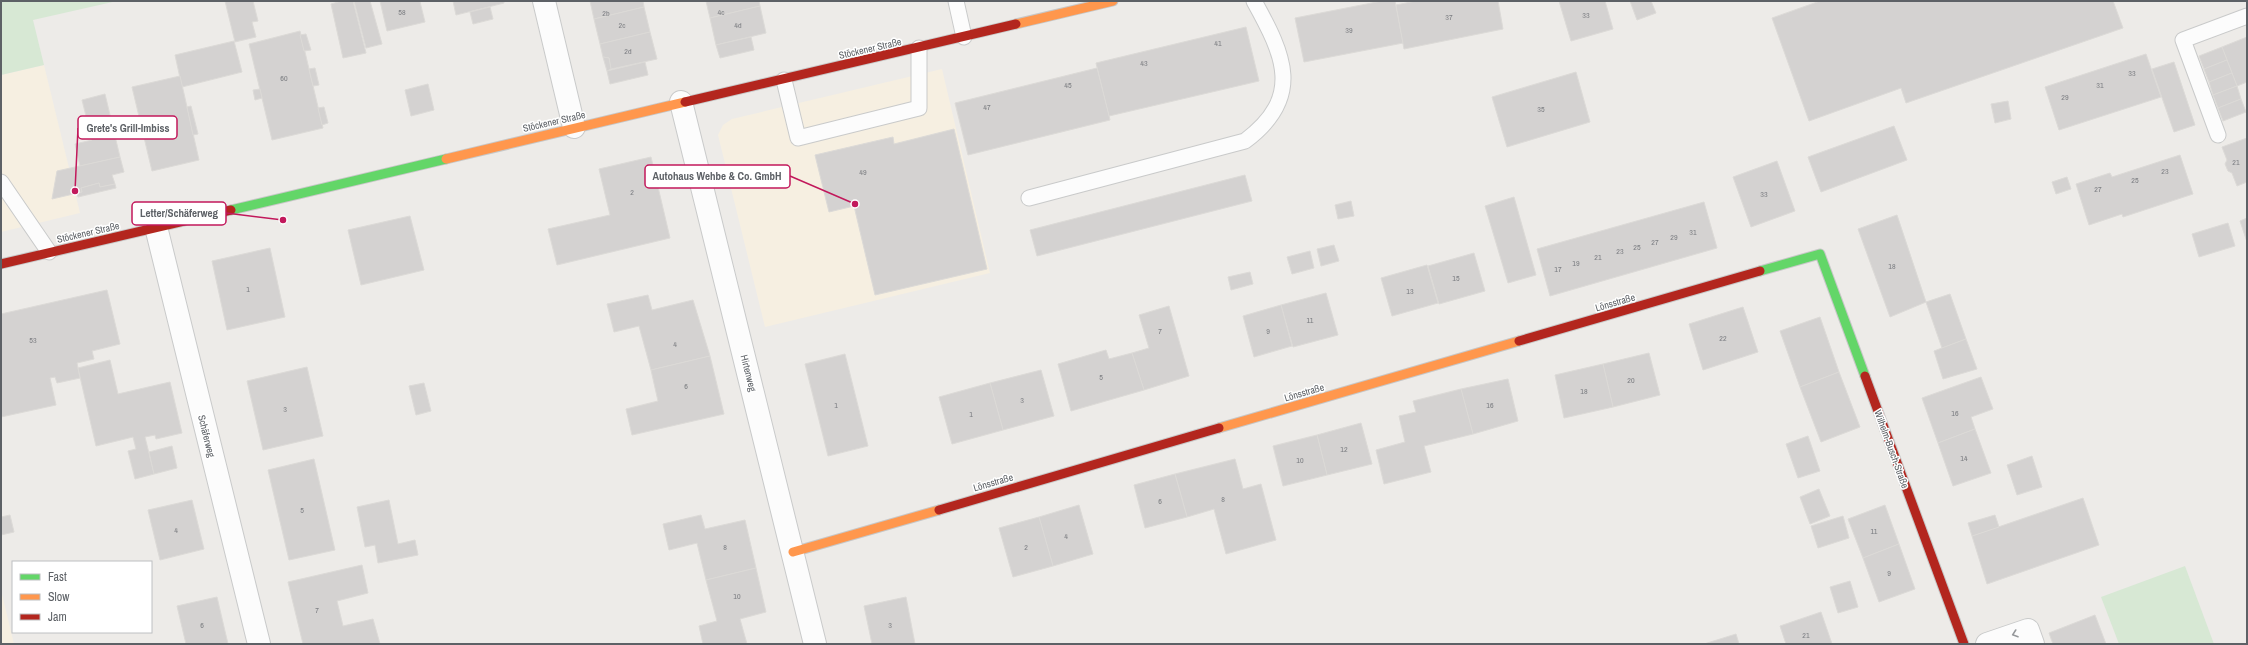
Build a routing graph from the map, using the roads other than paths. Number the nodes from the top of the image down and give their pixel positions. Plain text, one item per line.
1 (544, 1) edge
2 (956, 1) edge
3 (1113, 1) edge
4 (1254, 1) edge
5 (2247, 16) edge
6 (964, 37) junction
7 (919, 48) junction
8 (784, 80) junction
9 (681, 102) junction
10 (574, 127) junction
11 (2218, 135) dead end
12 (1, 182) edge
13 (1029, 198) dead end
14 (156, 227) junction
15 (49, 252) junction
16 (1820, 254) joint
17 (1, 264) edge
18 (793, 552) junction
19 (259, 644) edge
20 (816, 644) edge
21 (1964, 644) edge
22 (1987, 644) edge
23 (2034, 644) edge

1 - 10 street
2 - 6 lane
3 - 6 street, Stöckener Straße
4 - 13 lane
5 - 11 lane
6 - 7 street, Stöckener Straße
7 - 8 street, Stöckener Straße
7 - 8 lane
8 - 9 street, Stöckener Straße
9 - 10 street, Stöckener Straße
9 - 18 street, Hirtenweg
10 - 14 street, Stöckener Straße
12 - 15 lane
14 - 15 street, Stöckener Straße
14 - 19 street, Schäferweg
15 - 17 street, Stöckener Straße
16 - 18 street, Lönsstraße
16 - 21 street, Wilhelm-Busch-Straße
18 - 20 street, Hirtenweg
23 -> 22 street

